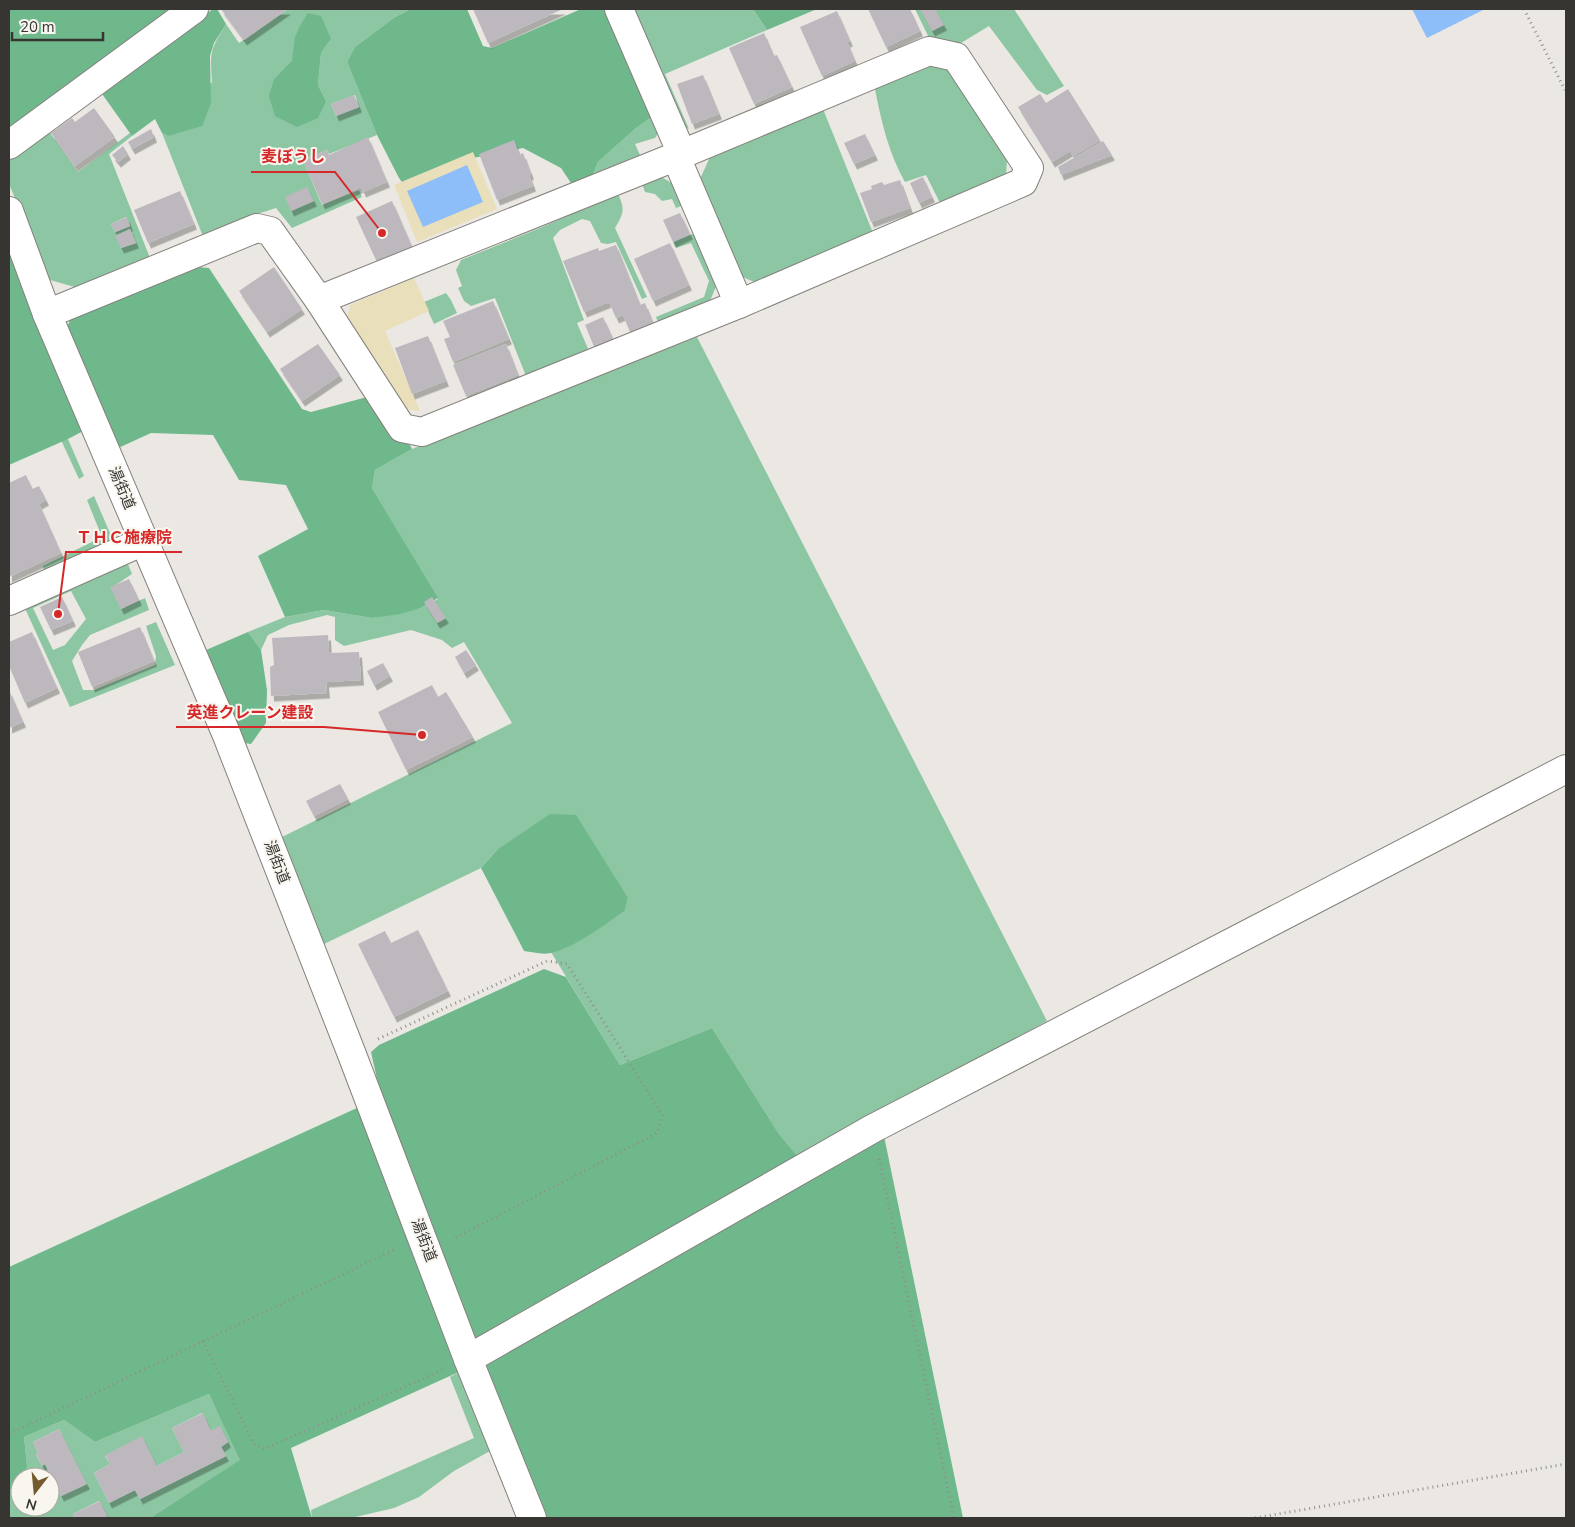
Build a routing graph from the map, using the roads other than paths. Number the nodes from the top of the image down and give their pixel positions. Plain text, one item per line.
1 (194, 9) edge
2 (619, 9) edge
3 (9, 144) edge
4 (679, 155) junction
5 (9, 211) edge
6 (319, 300) junction
7 (739, 304) junction
8 (48, 314) junction
9 (144, 542) junction
10 (9, 600) edge
11 (1566, 769) edge
12 (468, 1359) junction
13 (532, 1518) edge

1 - 3 street
2 - 4 street
4 - 6 street
4 - 7 street
4 - 7 street
5 - 8 street, 湯街道
6 - 7 street
6 - 8 street
8 - 9 street, 湯街道
9 - 10 street
9 - 12 street, 湯街道
11 - 12 street
12 - 13 street, 湯街道

